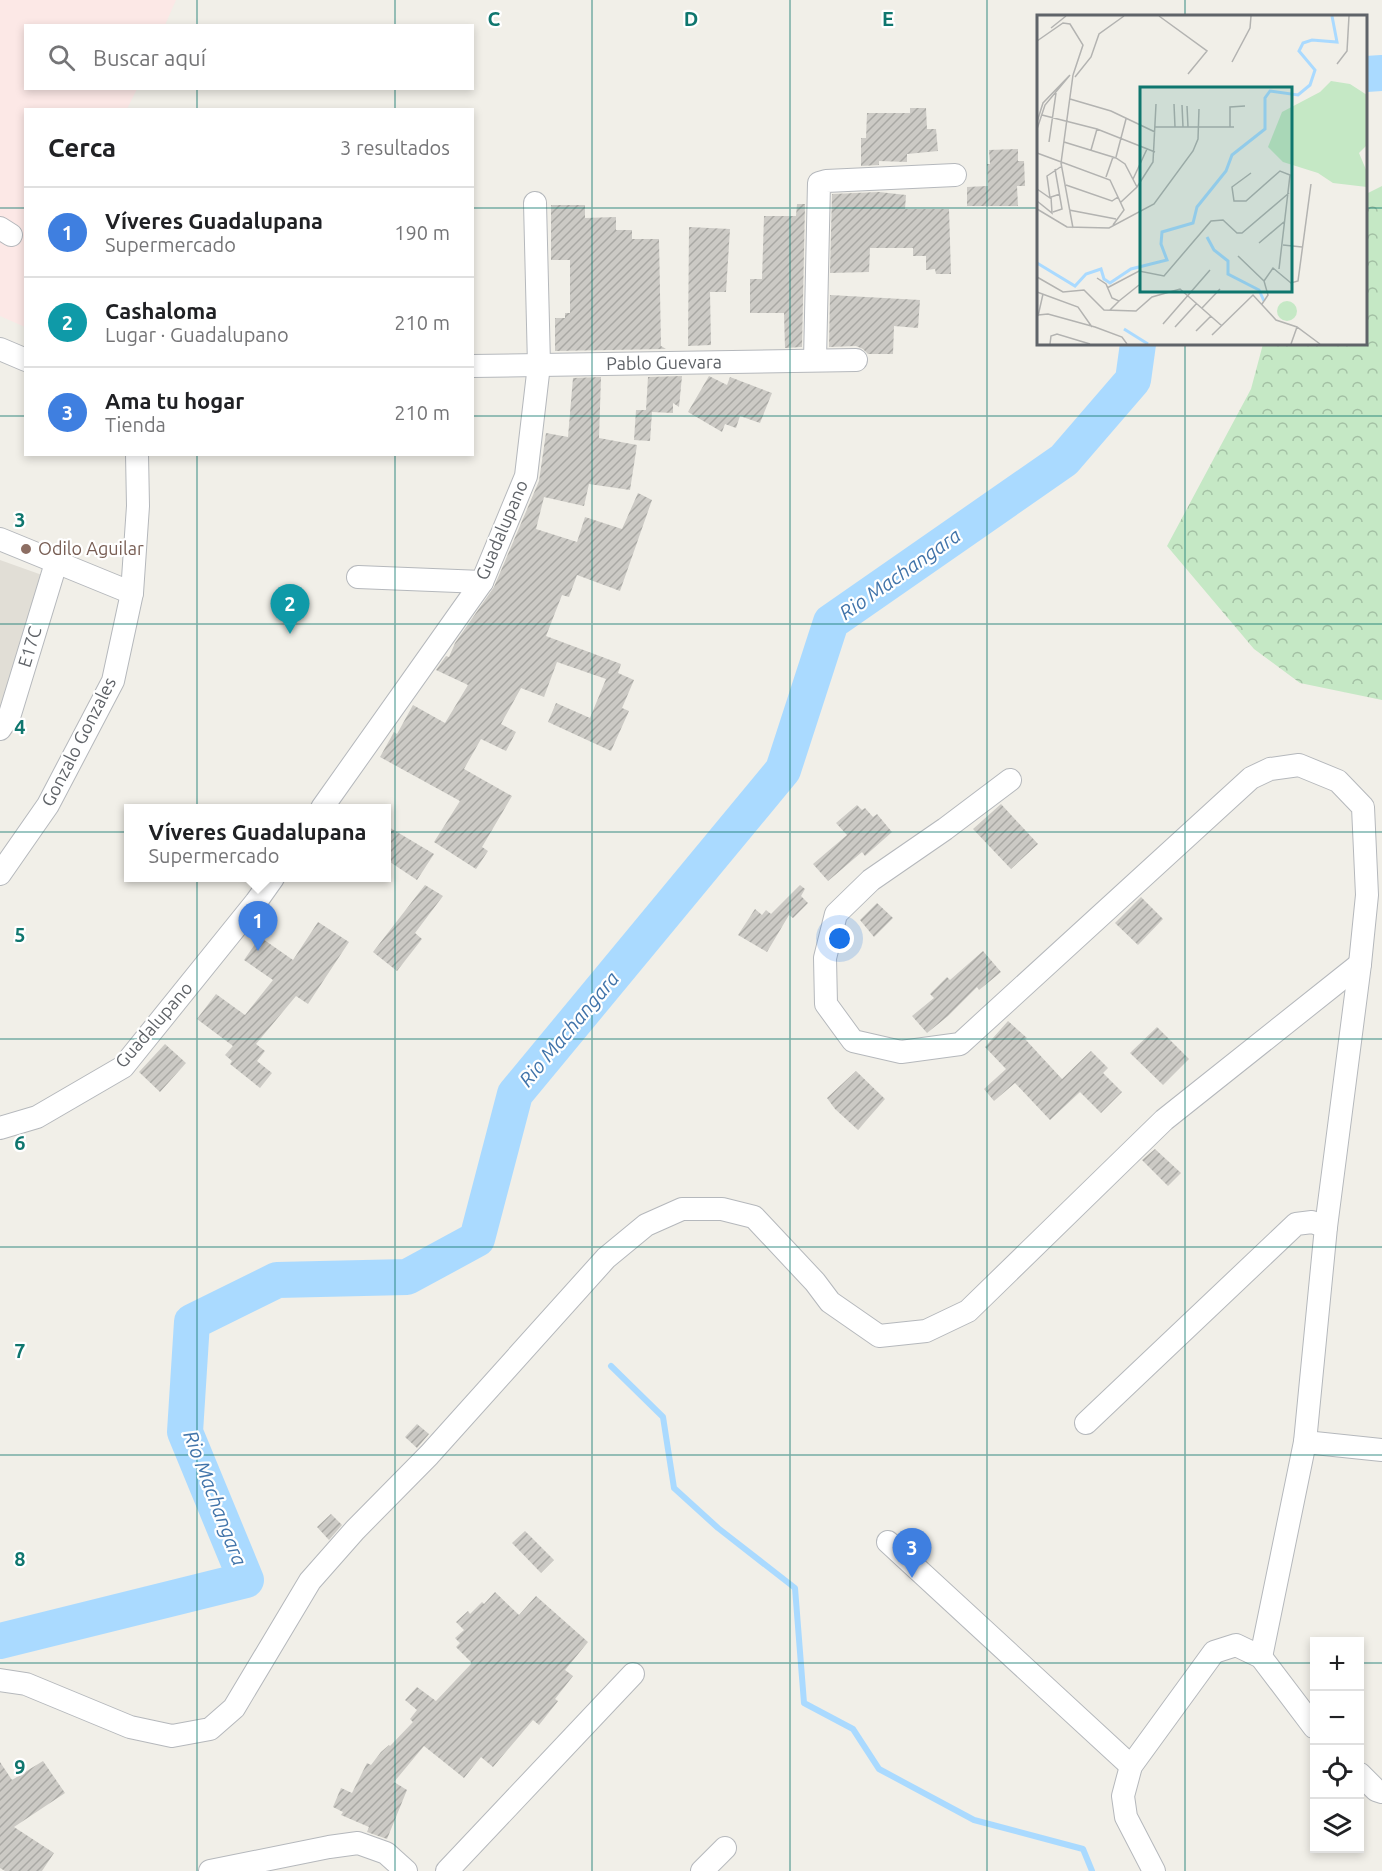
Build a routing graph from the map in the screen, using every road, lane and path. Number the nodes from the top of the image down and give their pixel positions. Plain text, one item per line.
1 (955, 175) dead end
2 (535, 202) dead end
3 (0, 349) edge
4 (24, 359) edge
5 (815, 360) junction
6 (856, 360) dead end
7 (474, 366) edge
8 (539, 366) junction
9 (137, 456) edge
10 (0, 539) edge
11 (56, 563) junction
12 (358, 577) dead end
13 (482, 582) junction
14 (132, 593) junction
15 (0, 729) edge
16 (1010, 780) dead end
17 (325, 804) edge
18 (0, 874) edge
19 (270, 882) edge
20 (1360, 964) junction
21 (0, 1128) edge
22 (1326, 1227) junction
23 (1086, 1423) dead end
24 (1305, 1442) junction
25 (1382, 1450) edge
26 (888, 1542) dead end
27 (1261, 1658) junction
28 (633, 1674) dead end
29 (0, 1680) edge
30 (1310, 1722) edge
31 (1131, 1766) junction
32 (1364, 1779) edge
33 (1382, 1792) edge
34 (725, 1848) dead end
35 (210, 1871) edge
36 (406, 1871) edge
37 (447, 1871) edge
38 (702, 1871) edge
39 (1154, 1871) edge

1 - 5 street
2 - 8 street, Guadalupano
3 - 4 street
5 - 6 street, Pablo Guevara
5 - 8 street, Pablo Guevara
7 - 8 street, Pablo Guevara
8 - 13 street, Guadalupano
9 - 14 street, Gonzalo Gonzales
10 - 11 street
11 - 14 street
11 - 15 street, E17C
12 - 13 street
13 - 17 street, Guadalupano
14 - 18 street, Gonzalo Gonzales
16 - 20 street
19 - 21 street, Guadalupano
20 - 22 street
20 - 29 street
22 - 23 street
22 - 24 street
24 - 25 street
24 - 27 street
26 - 31 street
27 - 30 street
27 - 31 street
28 - 37 street
31 - 39 street
32 - 33 street
34 - 38 street
35 - 36 street

